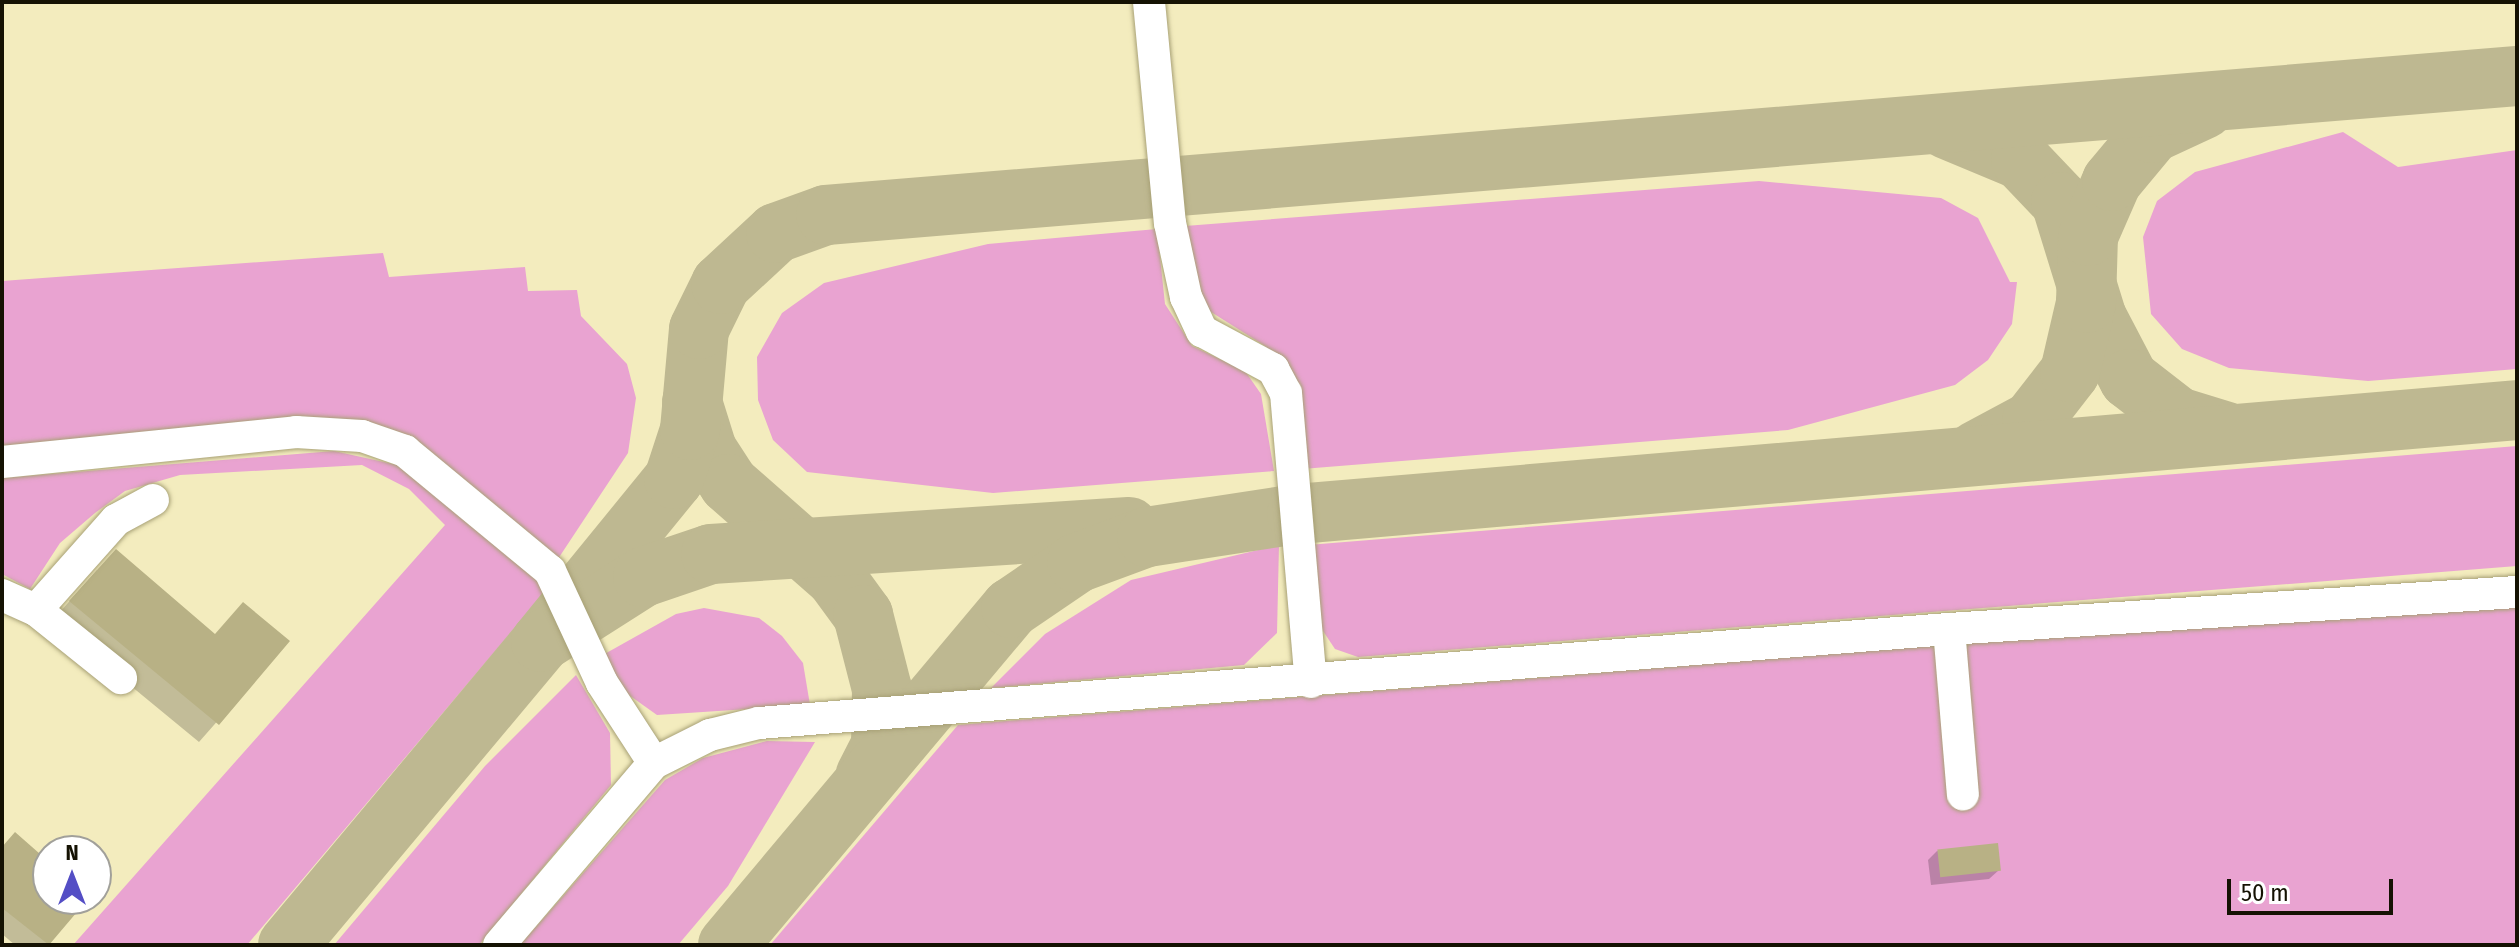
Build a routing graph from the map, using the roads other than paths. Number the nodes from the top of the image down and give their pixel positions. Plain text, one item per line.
1 (1149, 2) edge
2 (2, 462) edge
3 (153, 500) dead end
4 (2517, 592) edge
5 (2, 595) edge
6 (36, 610) junction
7 (1949, 629) junction
8 (121, 678) dead end
9 (1311, 682) junction
10 (654, 763) junction
11 (1963, 794) dead end
12 (499, 945) edge

1 - 9 lane
2 - 10 lane
3 - 6 lane
4 - 7 lane
5 - 6 lane
6 - 8 lane
7 - 9 lane
7 - 11 lane
9 - 10 lane
10 - 12 lane

